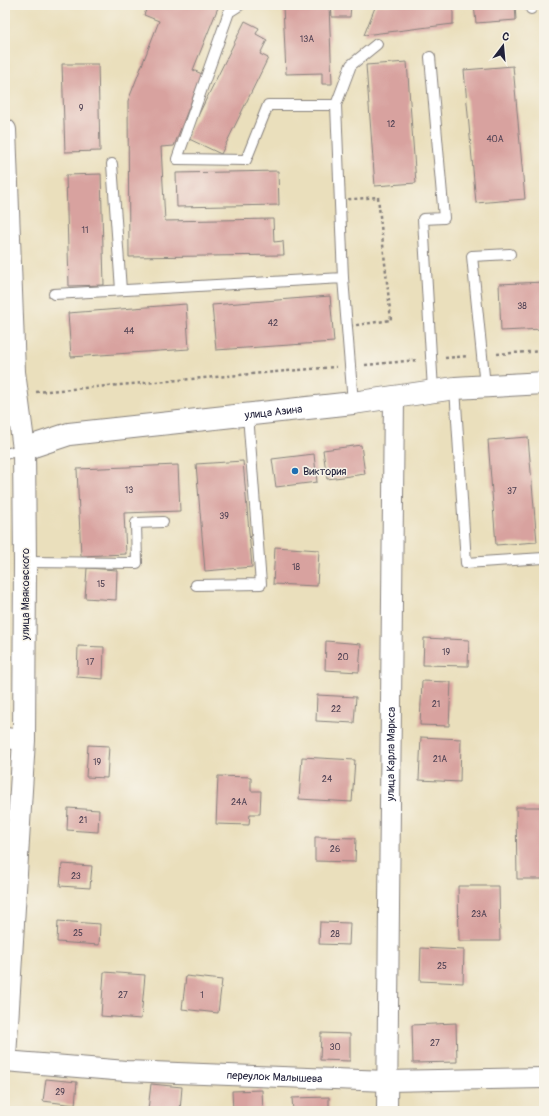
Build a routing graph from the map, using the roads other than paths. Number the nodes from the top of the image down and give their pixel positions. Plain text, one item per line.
1 (240, 5) edge
2 (377, 44) dead end
3 (430, 57) dead end
4 (336, 105) junction
5 (5, 130) edge
6 (112, 164) dead end
7 (340, 200) road end
8 (7, 243) edge
9 (510, 254) dead end
10 (121, 290) junction
11 (54, 294) dead end
12 (10, 372) edge
13 (544, 383) edge
14 (485, 386) junction
15 (455, 388) junction
16 (433, 390) junction
17 (394, 397) junction
18 (353, 403) junction
19 (248, 415) junction
20 (14, 451) edge
21 (163, 522) dead end
22 (544, 558) edge
23 (25, 562) junction
24 (196, 584) dead end
25 (15, 739) edge
26 (5, 1057) edge
27 (5, 1061) edge
28 (544, 1078) edge
29 (387, 1081) junction
30 (387, 1111) edge

1 - 4 lane
2 - 4 lane
3 - 16 lane
4 - 7 lane
5 - 8 street, улица Маяковского
6 - 10 lane
8 - 12 street, улица Маяковского
9 - 14 lane
10 - 11 lane
10 - 18 lane
12 - 20 street, улица Маяковского
13 - 14 street, улица Азина
14 - 15 street, улица Азина
15 - 16 street, улица Азина
15 - 22 lane
16 - 17 street, улица Азина
17 - 18 street, улица Азина
17 - 29 street, улица Карла Маркса
18 - 19 street, улица Азина
19 - 20 street, улица Азина
19 - 24 lane
20 - 23 street, улица Маяковского
21 - 23 lane
23 - 25 street, улица Маяковского
25 - 26 street, улица Маяковского
27 - 29 street, переулок Малышева
28 - 29 street, переулок Малышева
29 - 30 street, улица Карла Маркса

